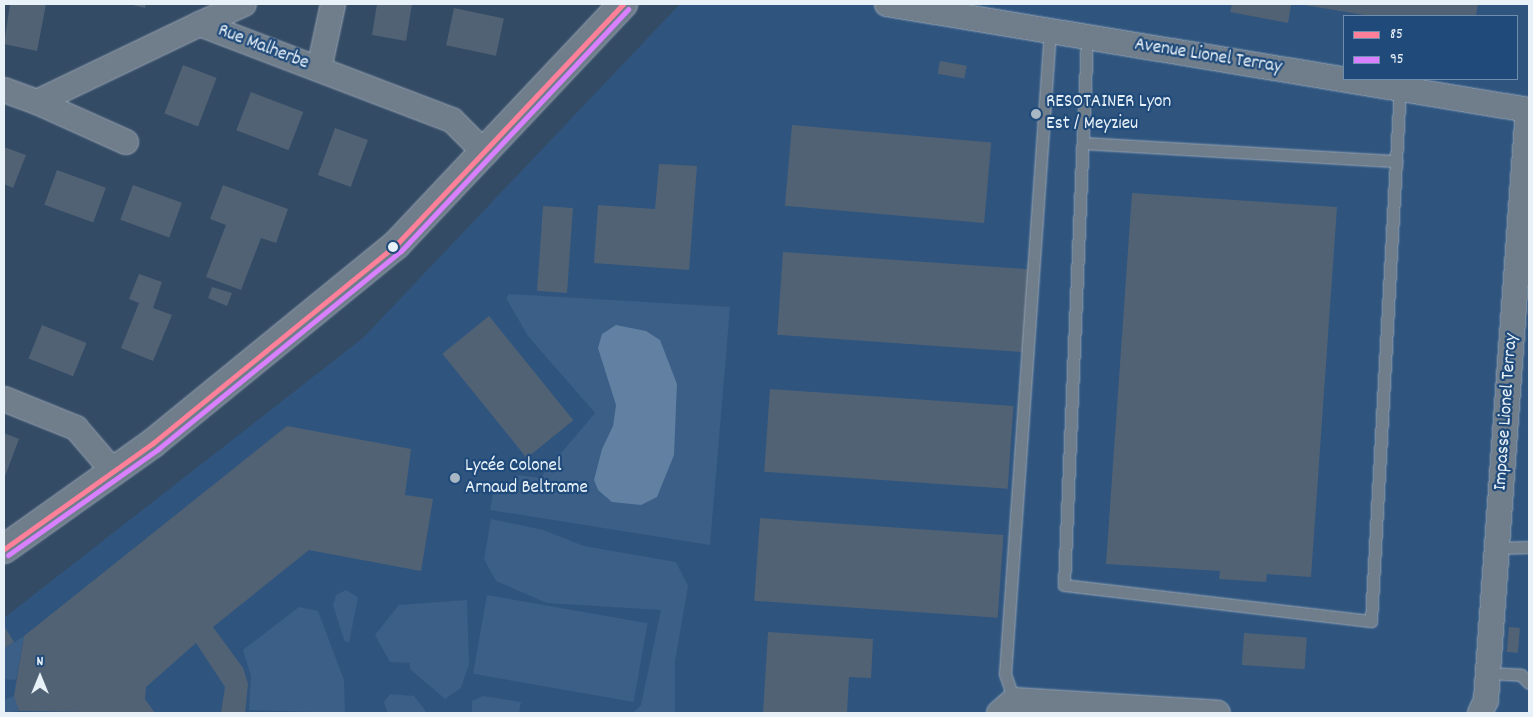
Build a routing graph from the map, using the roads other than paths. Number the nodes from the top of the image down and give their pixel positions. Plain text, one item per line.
1 (244, 4) edge
2 (333, 4) edge
3 (623, 4) edge
4 (887, 4) edge
5 (200, 24) junction
6 (1050, 31) junction
7 (1087, 38) junction
8 (319, 70) junction
9 (1343, 79) edge
10 (1350, 80) edge
11 (1400, 88) junction
12 (4, 90) edge
13 (37, 102) junction
14 (1529, 110) edge
15 (126, 142) dead end
16 (1083, 143) junction
17 (485, 153) junction
18 (1396, 161) junction
19 (4, 399) edge
20 (113, 471) junction
21 (1529, 547) edge
22 (1497, 548) junction
23 (4, 549) edge
24 (1488, 674) junction
25 (1529, 683) edge
26 (1006, 707) edge
27 (1209, 713) edge
28 (1218, 713) edge
29 (1480, 713) edge

1 - 5 street
2 - 8 street
3 - 17 main road
4 - 6 street, Avenue Lionel Terray
5 - 8 street, Rue Malherbe
5 - 13 street, Rue Malherbe
6 - 7 street, Avenue Lionel Terray
6 - 26 lane
7 - 9 street, Avenue Lionel Terray
7 - 16 lane
8 - 17 street, Rue Malherbe
10 - 11 street, Avenue Lionel Terray
11 - 14 street, Avenue Lionel Terray
11 - 18 lane
12 - 13 street
13 - 15 street
14 - 22 street, Impasse Lionel Terray
16 - 18 lane
16 - 18 lane
17 - 20 main road
19 - 20 street
20 - 23 main road
21 - 22 lane
22 - 24 street, Impasse Lionel Terray
24 - 25 lane
24 - 29 street, Impasse Lionel Terray
26 - 27 street
27 - 28 street

